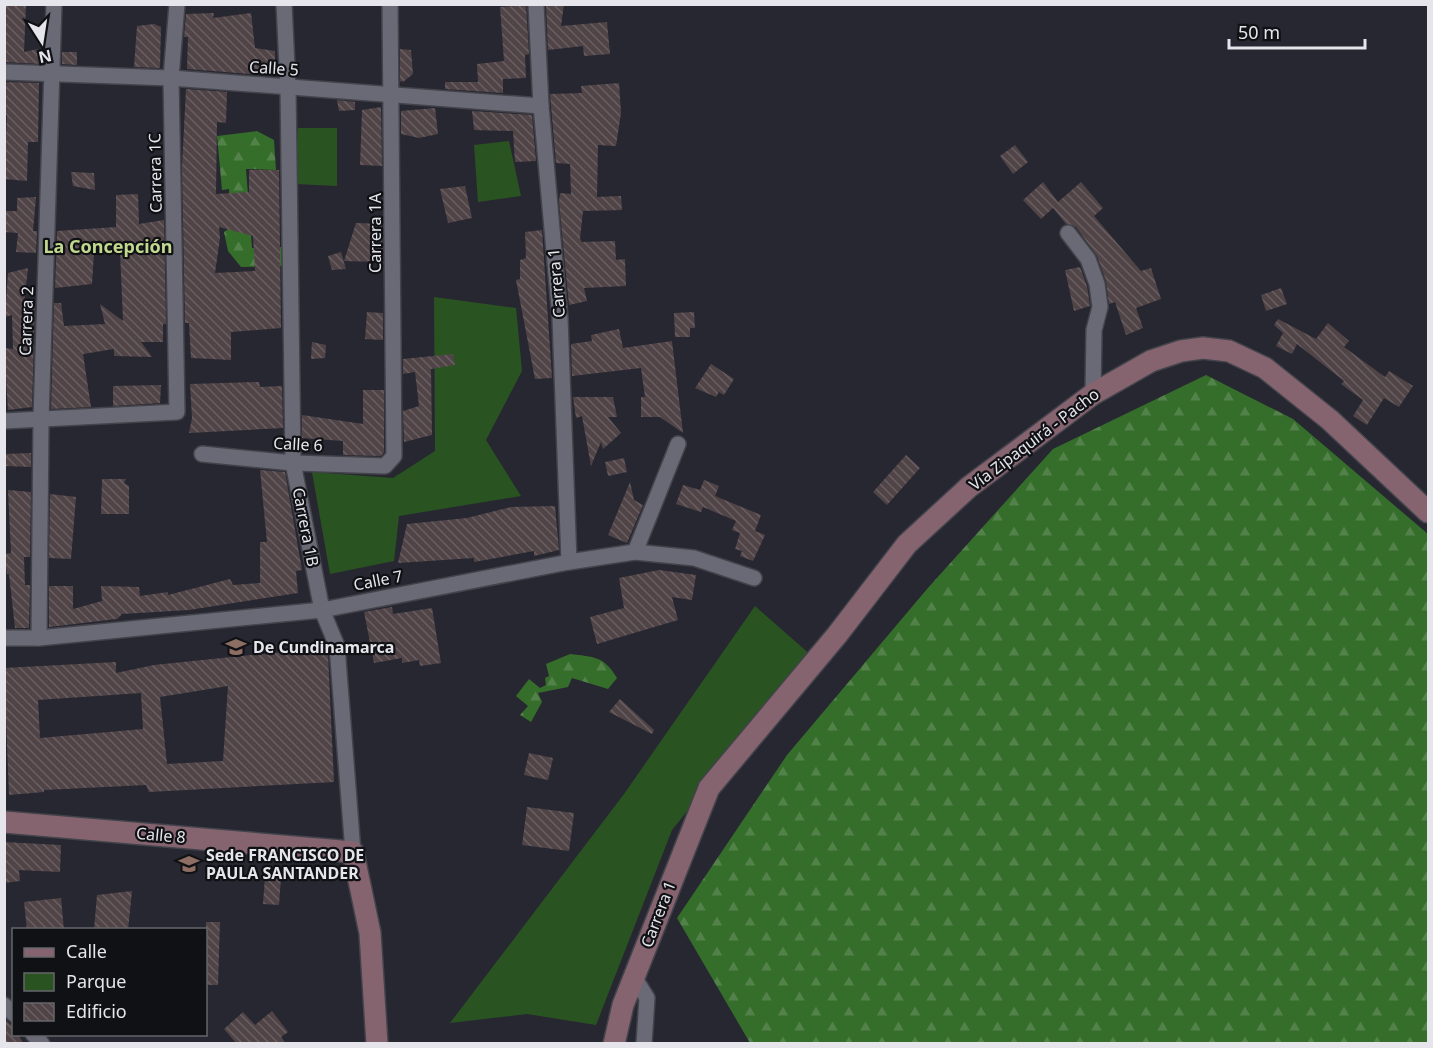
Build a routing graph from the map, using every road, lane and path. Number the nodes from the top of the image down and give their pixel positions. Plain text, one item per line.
1 (54, 4) edge
2 (177, 4) edge
3 (284, 4) edge
4 (390, 4) edge
5 (536, 4) edge
6 (4, 72) edge
7 (52, 75) junction
8 (171, 78) junction
9 (288, 87) junction
10 (392, 94) junction
11 (541, 106) junction
12 (1068, 233) dead end
13 (1093, 393) junction
14 (41, 420) junction
15 (4, 421) edge
16 (678, 444) dead end
17 (202, 454) dead end
18 (391, 461) joint
19 (293, 462) junction
20 (1428, 512) edge
21 (635, 552) junction
22 (569, 562) junction
23 (754, 578) dead end
24 (322, 610) junction
25 (4, 638) edge
26 (39, 639) junction
27 (709, 788) joint
28 (4, 822) edge
29 (353, 852) junction
30 (634, 977) junction
31 (376, 1044) edge
32 (614, 1044) edge
33 (644, 1044) edge

1 - 7 street, Carrera 2
2 - 8 street, Carrera 1C
3 - 9 street, Carrera 1B
4 - 10 street, Carrera 1A
5 - 11 street, Carrera 1
6 - 7 street, Calle 5
7 - 8 street, Calle 5
7 - 14 street, Carrera 2
8 - 9 street, Calle 5
8 - 14 street, Carrera 1C
9 - 10 street, Calle 5
9 - 19 street, Carrera 1B
10 - 11 street, Calle 5
10 - 18 street, Carrera 1A
11 - 22 street, Carrera 1
12 - 13 street
13 - 20 main road, Vía Zipaquirá - Pacho
13 - 27 main road, Vía Zipaquirá - Pacho
14 - 15 street
14 - 26 street, Carrera 2
16 - 21 street
17 - 19 street, Calle 6
18 - 19 street, Calle 6
19 - 24 street, Carrera 1B
21 - 22 street, Calle 7
21 - 23 street, Calle 7
22 - 24 street, Calle 7
24 - 26 street, Calle 7
24 - 29 street, Carrera 1B
25 - 26 street, Calle 7
27 - 30 main road, Carrera 1
28 - 29 main road, Calle 8
29 - 31 main road, Carrera 1B
30 - 32 main road, Carrera 1
30 - 33 street

